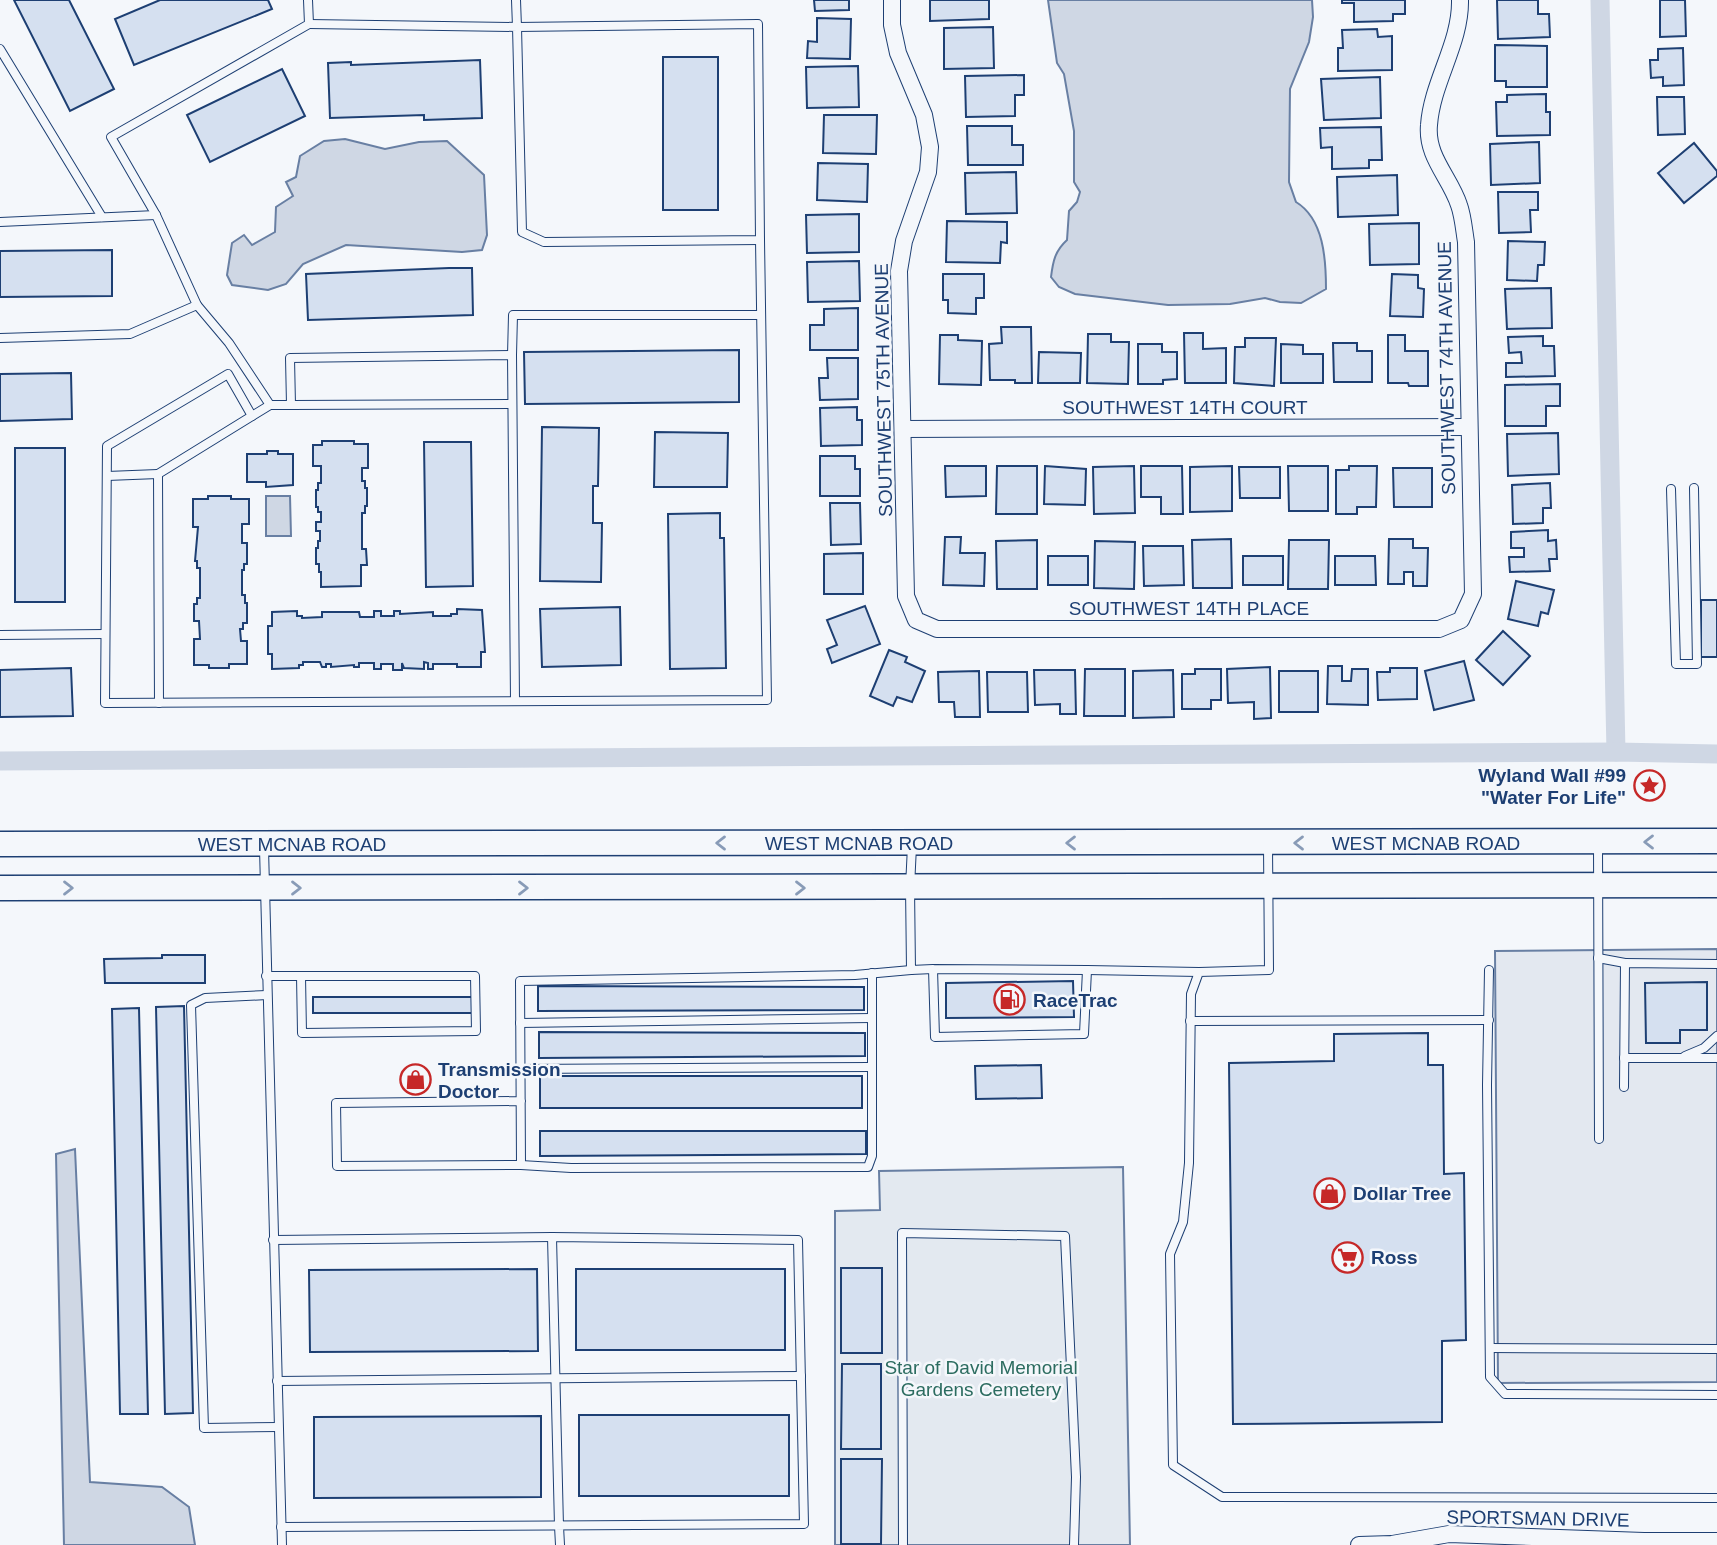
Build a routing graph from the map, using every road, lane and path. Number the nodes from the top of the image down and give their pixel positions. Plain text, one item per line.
1 (308, 0) edge
2 (516, 0) edge
3 (892, 0) edge
4 (1460, 0) edge
5 (309, 24) junction
6 (517, 27) junction
7 (0, 49) edge
8 (156, 215) junction
9 (102, 217) junction
10 (0, 222) edge
11 (760, 240) junction
12 (197, 304) junction
13 (761, 315) junction
14 (0, 338) edge
15 (512, 355) junction
16 (512, 404) junction
17 (270, 405) junction
18 (291, 405) junction
19 (252, 415) junction
20 (1468, 427) junction
21 (903, 429) junction
22 (158, 474) junction
23 (107, 475) junction
24 (1694, 488) dead end
25 (1671, 489) dead end
26 (916, 620) joint
27 (1461, 620) joint
28 (105, 634) junction
29 (0, 635) edge
30 (515, 701) junction
31 (159, 703) junction
32 (1717, 841) edge
33 (1598, 842) junction
34 (912, 843) junction
35 (1268, 843) junction
36 (0, 844) edge
37 (264, 844) junction
38 (1717, 885) edge
39 (1599, 886) junction
40 (910, 887) junction
41 (1269, 887) junction
42 (0, 888) edge
43 (264, 888) junction
44 (1598, 958) junction
45 (1625, 962) junction
46 (1717, 964) edge
47 (933, 969) junction
48 (911, 970) junction
49 (1087, 970) junction
50 (1489, 970) dead end
51 (1199, 972) junction
52 (872, 973) junction
53 (266, 976) junction
54 (302, 976) junction
55 (267, 995) junction
56 (871, 1018) junction
57 (1489, 1020) junction
58 (1190, 1021) junction
59 (520, 1023) junction
60 (1717, 1037) edge
61 (1624, 1058) junction
62 (1679, 1058) junction
63 (1717, 1058) edge
64 (871, 1067) junction
65 (521, 1069) junction
66 (1624, 1087) dead end
67 (521, 1101) junction
68 (1599, 1139) dead end
69 (521, 1165) junction
70 (552, 1237) junction
71 (273, 1240) junction
72 (1490, 1348) junction
73 (1717, 1349) edge
74 (801, 1376) junction
75 (555, 1378) junction
76 (277, 1381) junction
77 (1717, 1395) edge
78 (278, 1427) junction
79 (1717, 1498) edge
80 (559, 1526) junction
81 (281, 1527) junction
82 (1717, 1541) edge
83 (282, 1545) edge
84 (560, 1545) edge
85 (903, 1545) edge
86 (1074, 1545) edge
87 (1359, 1545) edge

1 - 5 lane
2 - 6 lane
3 - 21 street, SOUTHWEST 75TH AVENUE
4 - 20 street, SOUTHWEST 74TH AVENUE
5 - 6 lane
5 - 8 lane
6 - 11 lane
6 - 11 lane
7 - 9 lane
8 - 9 lane
8 - 12 lane
9 - 10 lane
11 - 13 lane
12 - 14 lane
12 - 17 lane
13 - 15 lane
13 - 30 lane
15 - 16 lane
15 - 18 lane
16 - 18 lane
16 - 30 lane
17 - 18 lane
17 - 19 lane
19 - 22 lane
19 - 23 lane
20 - 21 street, SOUTHWEST 14TH COURT
20 - 27 street, SOUTHWEST 74TH AVENUE
21 - 26 street, SOUTHWEST 75TH AVENUE
22 - 23 lane
22 - 31 lane
23 - 28 lane
24 - 25 lane
26 - 27 street, SOUTHWEST 14TH PLACE
28 - 29 lane
28 - 31 lane
30 - 31 lane
32 -> 33 main road, WEST MCNAB ROAD
33 -> 35 main road, WEST MCNAB ROAD
33 - 39 lane
35 -> 34 main road, WEST MCNAB ROAD
34 -> 37 main road, WEST MCNAB ROAD
34 - 40 lane
35 - 41 lane
36 - 37 main road, WEST MCNAB ROAD
37 - 43 lane
38 - 39 main road
39 - 41 main road
39 - 44 lane
40 - 41 main road
43 -> 40 main road
40 - 48 lane
41 - 51 lane
42 -> 43 main road
43 - 53 lane
44 - 45 lane
44 - 68 lane
45 - 46 lane
45 - 61 lane
47 - 48 lane
47 - 49 lane
47 - 49 lane
48 - 52 lane
49 - 51 lane
50 - 57 lane
51 - 58 lane
52 - 56 lane
52 - 59 lane
53 - 54 lane
53 - 55 lane
54 - 54 lane
55 - 71 lane
55 - 78 lane
56 - 59 lane
56 - 64 lane
57 - 58 lane
57 - 72 lane
58 - 79 lane
59 - 65 lane
60 - 62 lane
61 - 62 lane
61 - 66 lane
62 - 63 lane
64 - 65 lane
64 - 69 lane
65 - 67 lane
67 - 69 lane
67 - 69 lane
70 - 71 lane
70 - 74 lane
70 - 75 lane
71 - 76 lane
72 - 73 lane
72 - 77 lane
74 - 75 lane
74 - 80 lane
75 - 76 lane
75 - 80 lane
76 - 78 lane
78 - 81 lane
80 - 81 lane
80 - 84 lane
81 - 83 lane
82 - 87 street, SPORTSMAN DRIVE
85 - 86 lane

